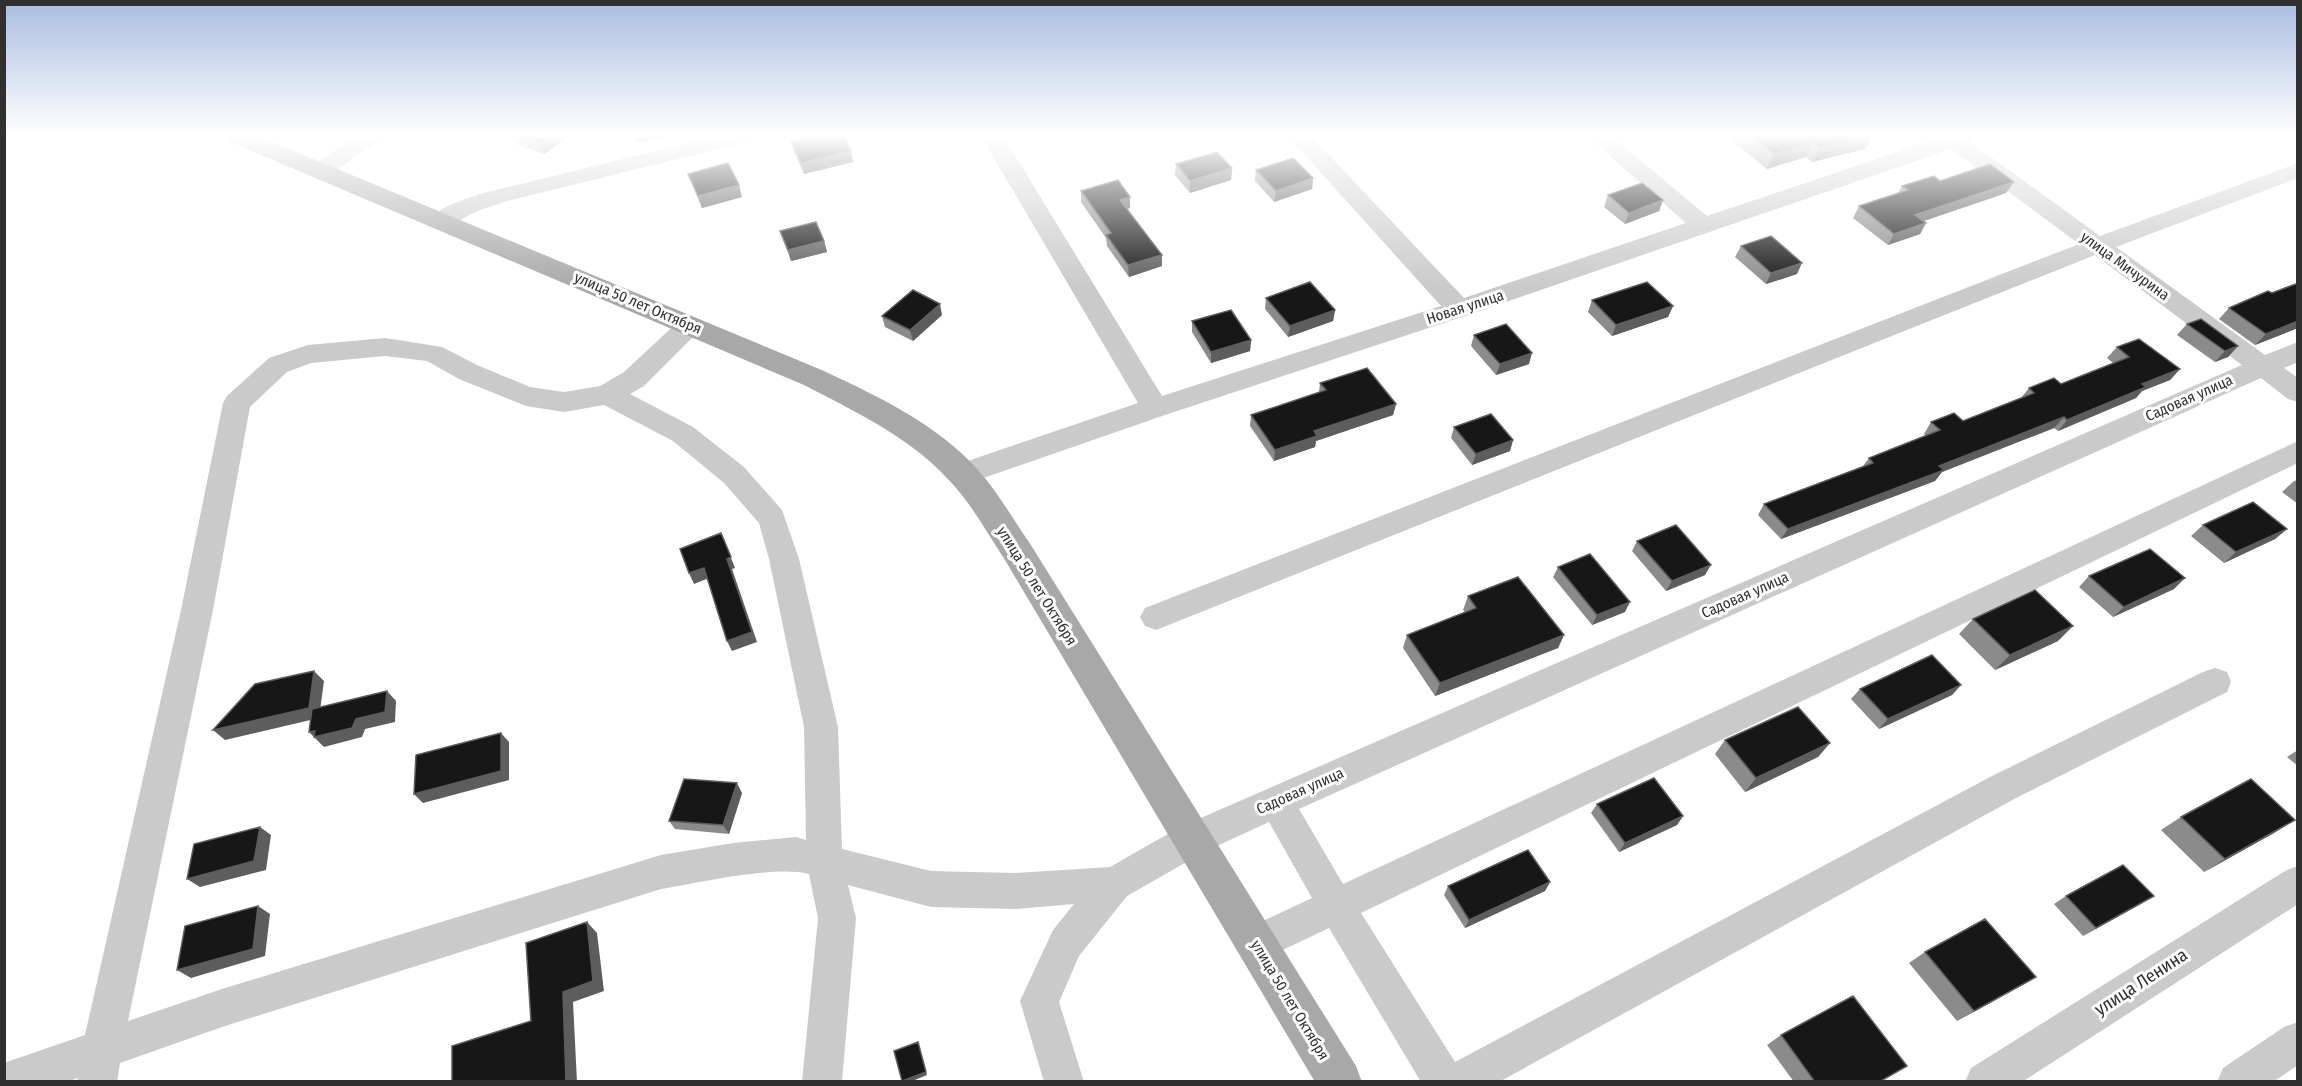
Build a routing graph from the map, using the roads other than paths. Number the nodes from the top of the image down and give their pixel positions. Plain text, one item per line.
1 (357, 187) edge
2 (537, 187) edge
3 (1022, 187) edge
4 (1346, 187) edge
5 (1658, 187) edge
6 (1817, 187) edge
7 (2022, 187) edge
8 (2254, 187) edge
9 (440, 222) junction
10 (1704, 226) junction
11 (2098, 245) junction
12 (1459, 309) junction
13 (690, 325) junction
14 (2298, 351) edge
15 (2261, 366) junction
16 (2298, 392) edge
17 (607, 395) junction
18 (1155, 408) junction
19 (2298, 451) edge
20 (963, 474) junction
21 (1156, 617) dead end
22 (2215, 682) dead end
23 (1276, 802) junction
24 (1193, 839) junction
25 (824, 860) junction
26 (2298, 883) edge
27 (1114, 884) junction
28 (1336, 906) junction
29 (1255, 944) junction
30 (2298, 1041) edge
31 (99, 1065) edge
32 (7, 1082) edge
33 (822, 1082) edge
34 (1064, 1082) edge
35 (1340, 1082) edge
36 (1444, 1082) edge
37 (1458, 1082) edge
38 (1985, 1082) edge
39 (2236, 1082) edge

1 - 9 main road, улица 50 лет Октября
2 - 9 street
3 - 18 street
4 - 12 street
5 - 10 street
6 - 10 street, Новая улица
7 - 11 street, улица Мичурина
8 - 11 street
9 - 13 main road, улица 50 лет Октября
10 - 12 street, Новая улица
11 - 15 street, улица Мичурина
11 - 21 street
12 - 18 street, Новая улица
13 - 17 street
13 - 20 main road, улица 50 лет Октября
14 - 15 street, Садовая улица
15 - 16 street, улица Мичурина
15 - 23 street, Садовая улица
17 - 25 street
17 - 31 street
18 - 20 street, Новая улица
19 - 28 street
20 - 24 main road, улица 50 лет Октября
22 - 37 street
23 - 24 street, Садовая улица
23 - 28 street
24 - 27 street, Садовая улица
24 - 29 main road, улица 50 лет Октября
25 - 27 street
25 - 31 street
25 - 33 street
26 - 38 street, улица Ленина
27 - 34 street
28 - 29 street
28 - 36 street
29 - 35 main road, улица 50 лет Октября
30 - 39 street
31 - 32 street

